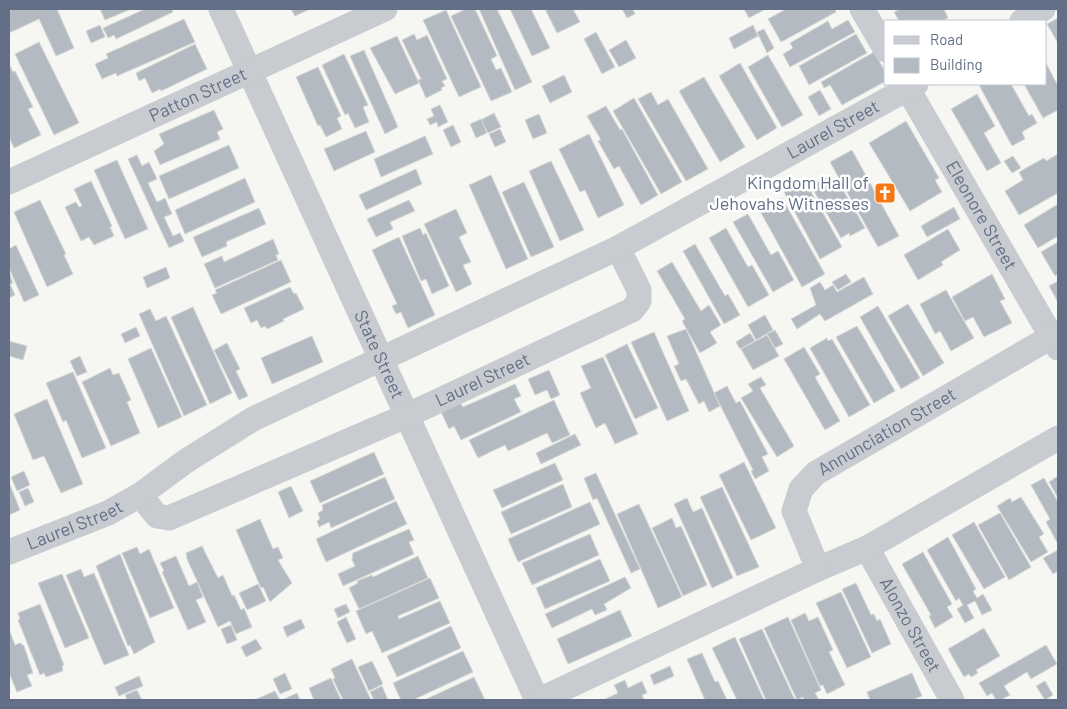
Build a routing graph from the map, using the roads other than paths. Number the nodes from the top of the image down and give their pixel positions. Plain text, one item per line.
1 (221, 9) edge
2 (385, 9) edge
3 (862, 9) edge
4 (1043, 9) edge
5 (1024, 20) edge
6 (884, 47) edge
7 (248, 70) junction
8 (910, 85) edge
9 (9, 182) edge
10 (618, 248) junction
11 (1055, 343) edge
12 (379, 358) junction
13 (406, 416) junction
14 (1058, 438) edge
15 (140, 495) junction
16 (866, 548) junction
17 (9, 552) edge
18 (818, 570) junction
19 (538, 700) edge
20 (952, 700) edge

1 - 7 street, State Street
2 - 7 street, Patton Street
3 - 6 street
4 - 5 street
7 - 9 street, Patton Street
7 - 12 street, State Street
8 - 10 street, Laurel Street
8 - 11 street, Eleonore Street
10 - 12 street, Laurel Street
10 - 13 street, Laurel Street
11 - 18 street, Annunciation Street
12 - 13 street, State Street
12 - 15 street, Laurel Street
13 - 15 street, Laurel Street
13 - 19 street, State Street
14 - 16 street
15 - 17 street, Laurel Street
16 - 18 street
16 - 20 street, Alonzo Street
18 - 19 street

